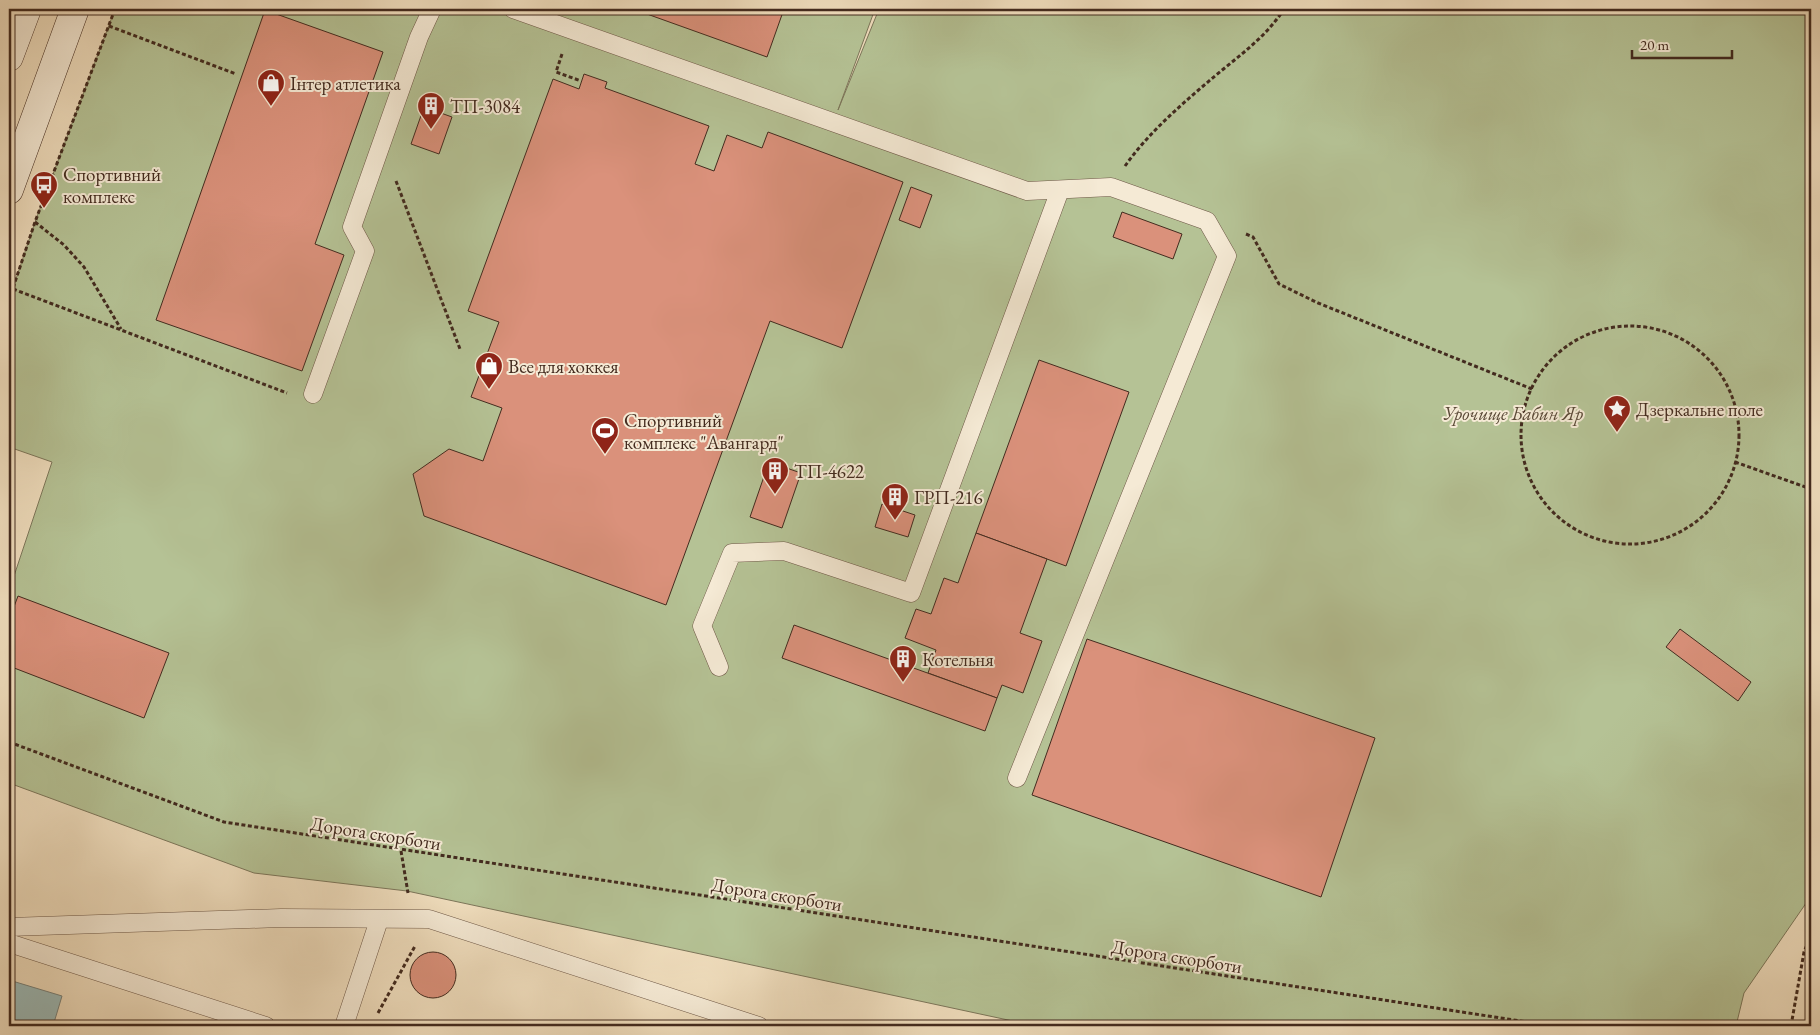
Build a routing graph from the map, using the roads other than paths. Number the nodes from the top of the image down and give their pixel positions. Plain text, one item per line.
1 (27, 9) edge
2 (75, 9) edge
3 (432, 9) edge
4 (513, 9) edge
5 (9, 57) edge
6 (9, 190) edge
7 (1060, 190) junction
8 (312, 394) road end
9 (720, 667) dead end
10 (1017, 778) dead end
11 (380, 920) junction
12 (9, 927) edge
13 (9, 942) edge
14 (266, 1026) edge
15 (344, 1026) edge
16 (758, 1026) edge

1 - 5 main road
2 - 6 main road
3 - 8 lane
4 - 7 lane
7 - 9 lane
7 - 10 lane
11 - 12 lane
11 - 15 lane
11 - 16 lane
13 - 14 lane

